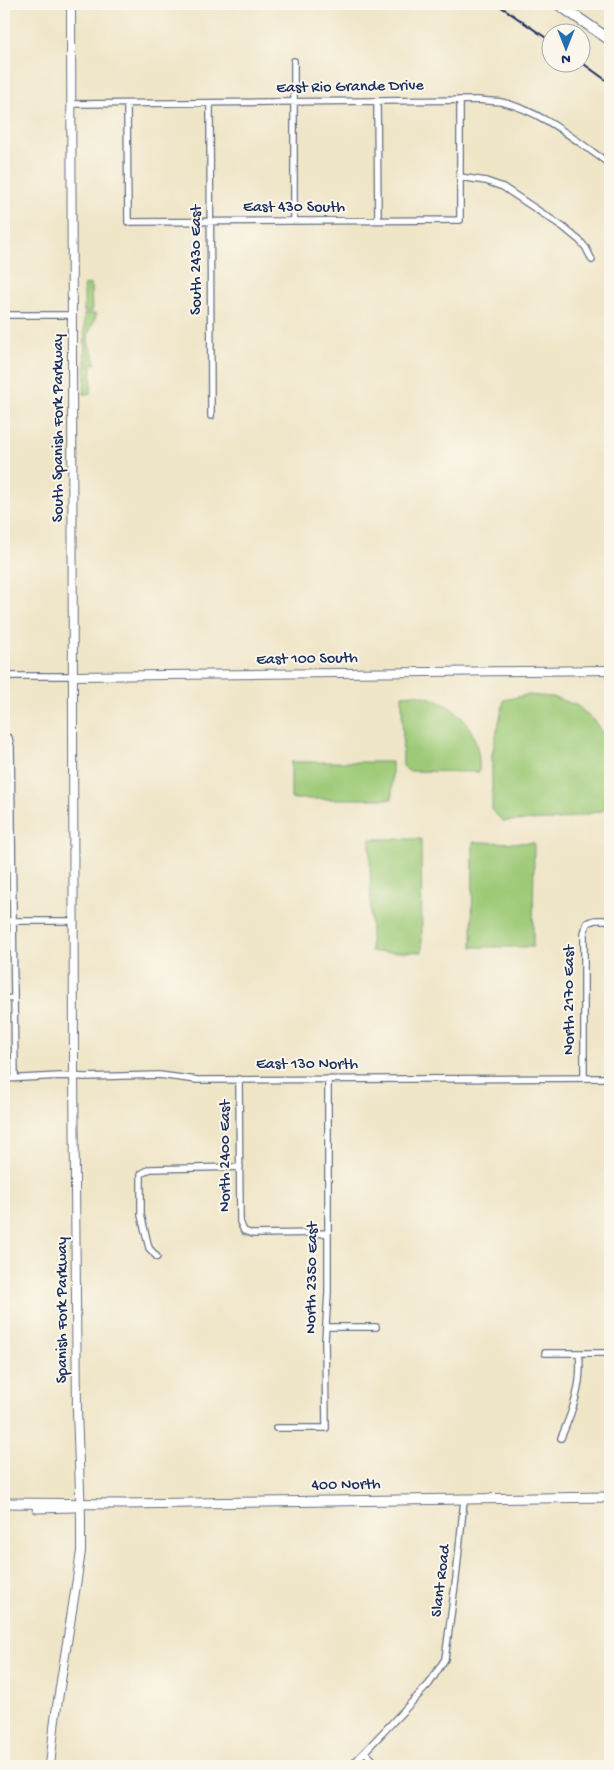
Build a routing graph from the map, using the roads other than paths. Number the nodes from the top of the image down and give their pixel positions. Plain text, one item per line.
1 (71, 4) edge
2 (558, 4) edge
3 (610, 40) edge
4 (294, 61) dead end
5 (460, 100) junction
6 (377, 101) junction
7 (294, 102) junction
8 (210, 103) junction
9 (72, 104) junction
10 (127, 104) junction
11 (610, 164) edge
12 (460, 178) junction
13 (294, 221) junction
14 (378, 221) junction
15 (212, 222) junction
16 (592, 260) dead end
17 (4, 315) edge
18 (72, 315) junction
19 (211, 416) dead end
20 (610, 670) edge
21 (4, 676) edge
22 (74, 676) junction
23 (6, 737) edge
24 (4, 828) edge
25 (12, 828) junction
26 (75, 852) joint
27 (610, 920) edge
28 (4, 921) edge
29 (13, 921) junction
30 (74, 921) junction
31 (4, 998) edge
32 (14, 998) junction
33 (14, 1077) junction
34 (75, 1077) junction
35 (584, 1078) junction
36 (610, 1078) edge
37 (4, 1079) edge
38 (240, 1079) junction
39 (328, 1079) junction
40 (240, 1167) junction
41 (328, 1233) junction
42 (157, 1256) dead end
43 (326, 1327) junction
44 (376, 1327) dead end
45 (545, 1353) dead end
46 (579, 1353) junction
47 (610, 1353) edge
48 (276, 1428) dead end
49 (561, 1438) dead end
50 (610, 1497) edge
51 (464, 1500) junction
52 (4, 1503) edge
53 (81, 1504) junction
54 (4, 1509) edge
55 (365, 1752) junction
56 (50, 1766) edge
57 (351, 1766) edge
58 (379, 1766) edge

1 - 9 street, South Spanish Fork Parkway
2 - 3 highway
4 - 7 street
5 - 6 street, East Rio Grande Drive
5 - 11 street, East Rio Grande Drive
5 - 12 street
6 - 7 street, East Rio Grande Drive
6 - 14 street
7 - 8 street, East Rio Grande Drive
7 - 13 street
8 - 10 street, East Rio Grande Drive
8 - 15 street, South 2430 East
9 - 10 street, East Rio Grande Drive
9 - 18 street, South Spanish Fork Parkway
10 - 15 street, East 430 South
12 - 14 street, East 430 South
12 - 16 street
13 - 14 street, East 430 South
13 - 15 street, East 430 South
15 - 19 street, South 2430 East
17 - 18 street
18 - 22 street, South Spanish Fork Parkway
20 - 22 street, East 100 South
21 - 22 street, East 100 South
22 - 26 street, South Spanish Fork Parkway
23 - 25 street
24 - 25 street
25 - 29 street
26 - 30 street, Spanish Fork Parkway
27 - 35 street, North 2170 East
28 - 29 street
29 - 30 street
29 - 32 street
30 - 34 street, Spanish Fork Parkway
31 - 32 street
32 - 33 street
33 - 34 street, East 130 North
33 - 37 street, East 130 North
34 - 38 street, East 130 North
34 - 53 street, Spanish Fork Parkway
35 - 36 street, East 130 North
35 - 39 street, East 130 North
38 - 39 street, East 130 North
38 - 40 street, North 2400 East
39 - 41 street, North 2350 East
40 - 41 street, North 2400 East
40 - 42 street
41 - 43 street, North 2350 East
43 - 44 street
43 - 48 street, North 2350 East
45 - 46 street
46 - 47 street
46 - 49 street
50 - 51 main road, 400 North
51 - 53 main road, 400 North
51 - 55 street, Slant Road
52 - 53 main road, 400 North
53 - 54 main road, 400 North
53 - 56 street, Spanish Fork Parkway
55 - 57 street, Slant Road
55 - 58 street

